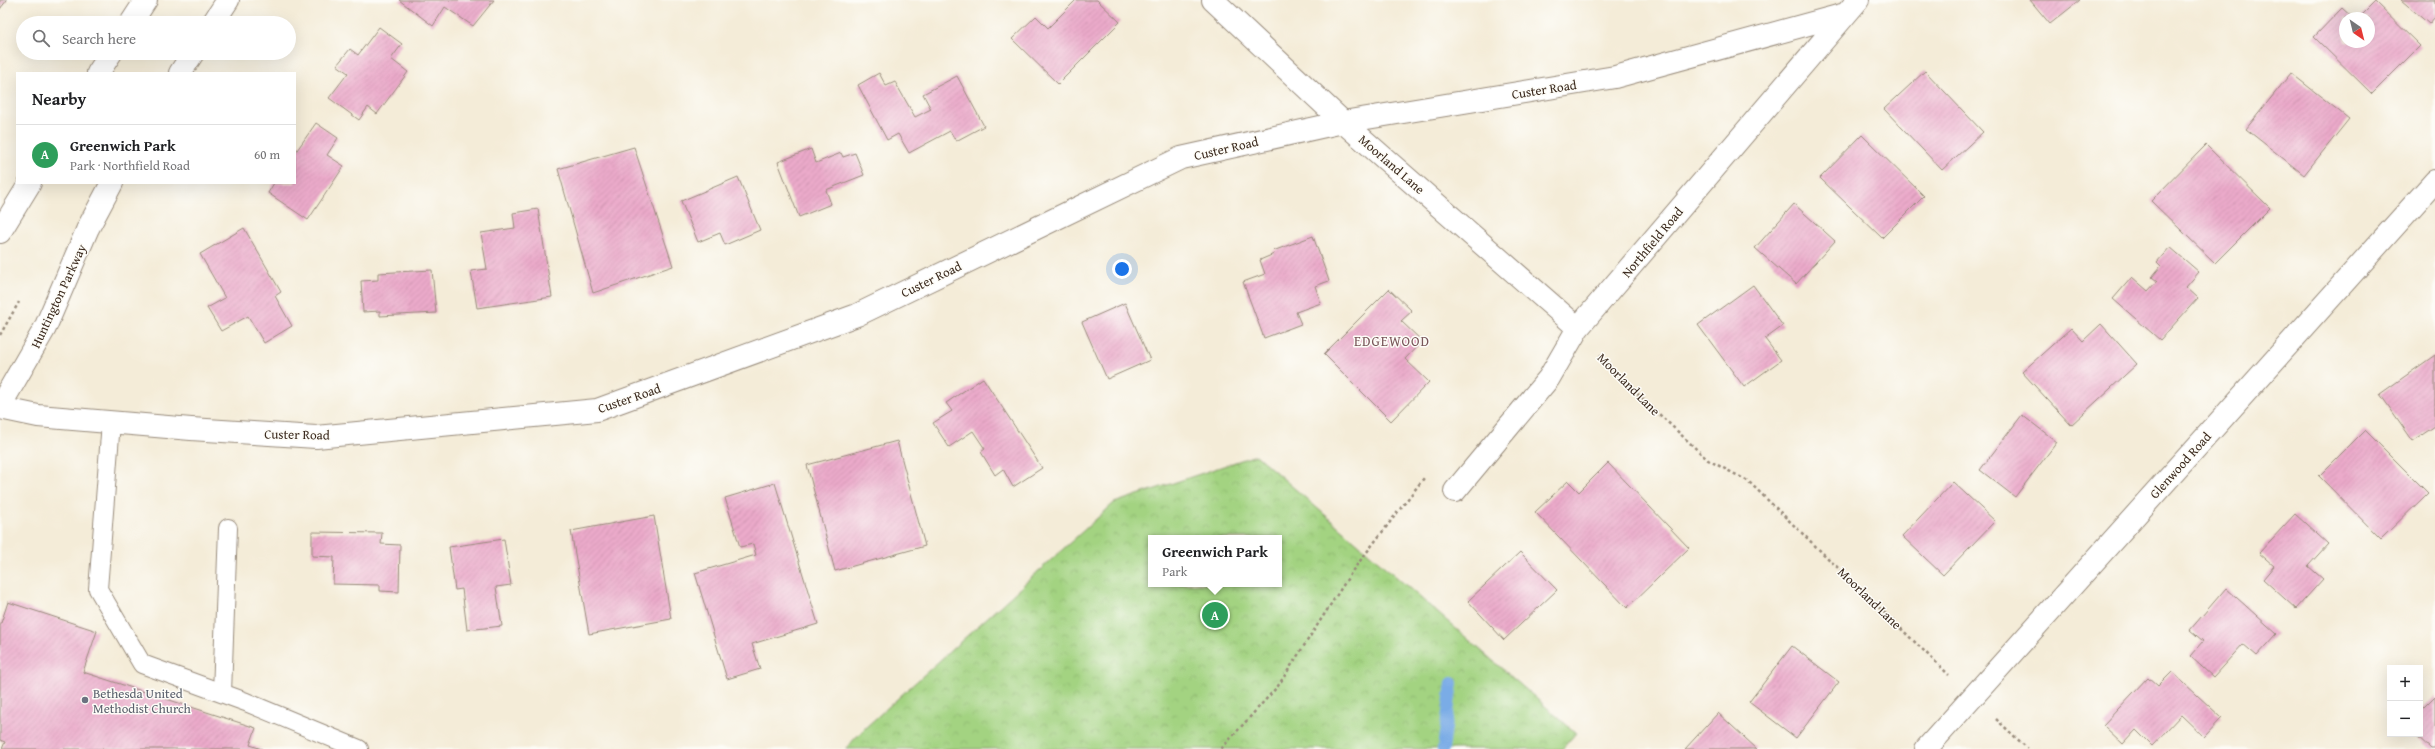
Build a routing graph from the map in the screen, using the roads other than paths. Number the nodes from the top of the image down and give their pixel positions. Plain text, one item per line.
1 (146, 0) edge
2 (228, 0) edge
3 (1213, 0) edge
4 (1852, 7) edge
5 (136, 16) edge
6 (218, 16) edge
7 (106, 60) edge
8 (188, 60) edge
9 (99, 72) edge
10 (181, 72) edge
11 (1343, 122) junction
12 (2435, 181) edge
13 (29, 184) edge
14 (111, 184) edge
15 (0, 232) edge
16 (1578, 328) junction
17 (0, 407) edge
18 (111, 422) junction
19 (1455, 490) dead end
20 (228, 528) dead end
21 (222, 693) junction
22 (359, 749) edge
23 (1926, 749) edge

1 - 5 street
2 - 6 street
3 - 11 street, Moorland Lane
4 - 11 street, Custer Road
4 - 16 street, Northfield Road
7 - 9 street
8 - 10 street
11 - 16 street, Moorland Lane
11 - 18 street, Custer Road
12 - 23 street, Glenwood Road
13 - 15 street
14 - 17 street, Huntington Parkway
16 - 19 street, Northfield Road
17 - 18 street, Custer Road
18 - 21 lane
20 - 21 lane
21 - 22 lane

